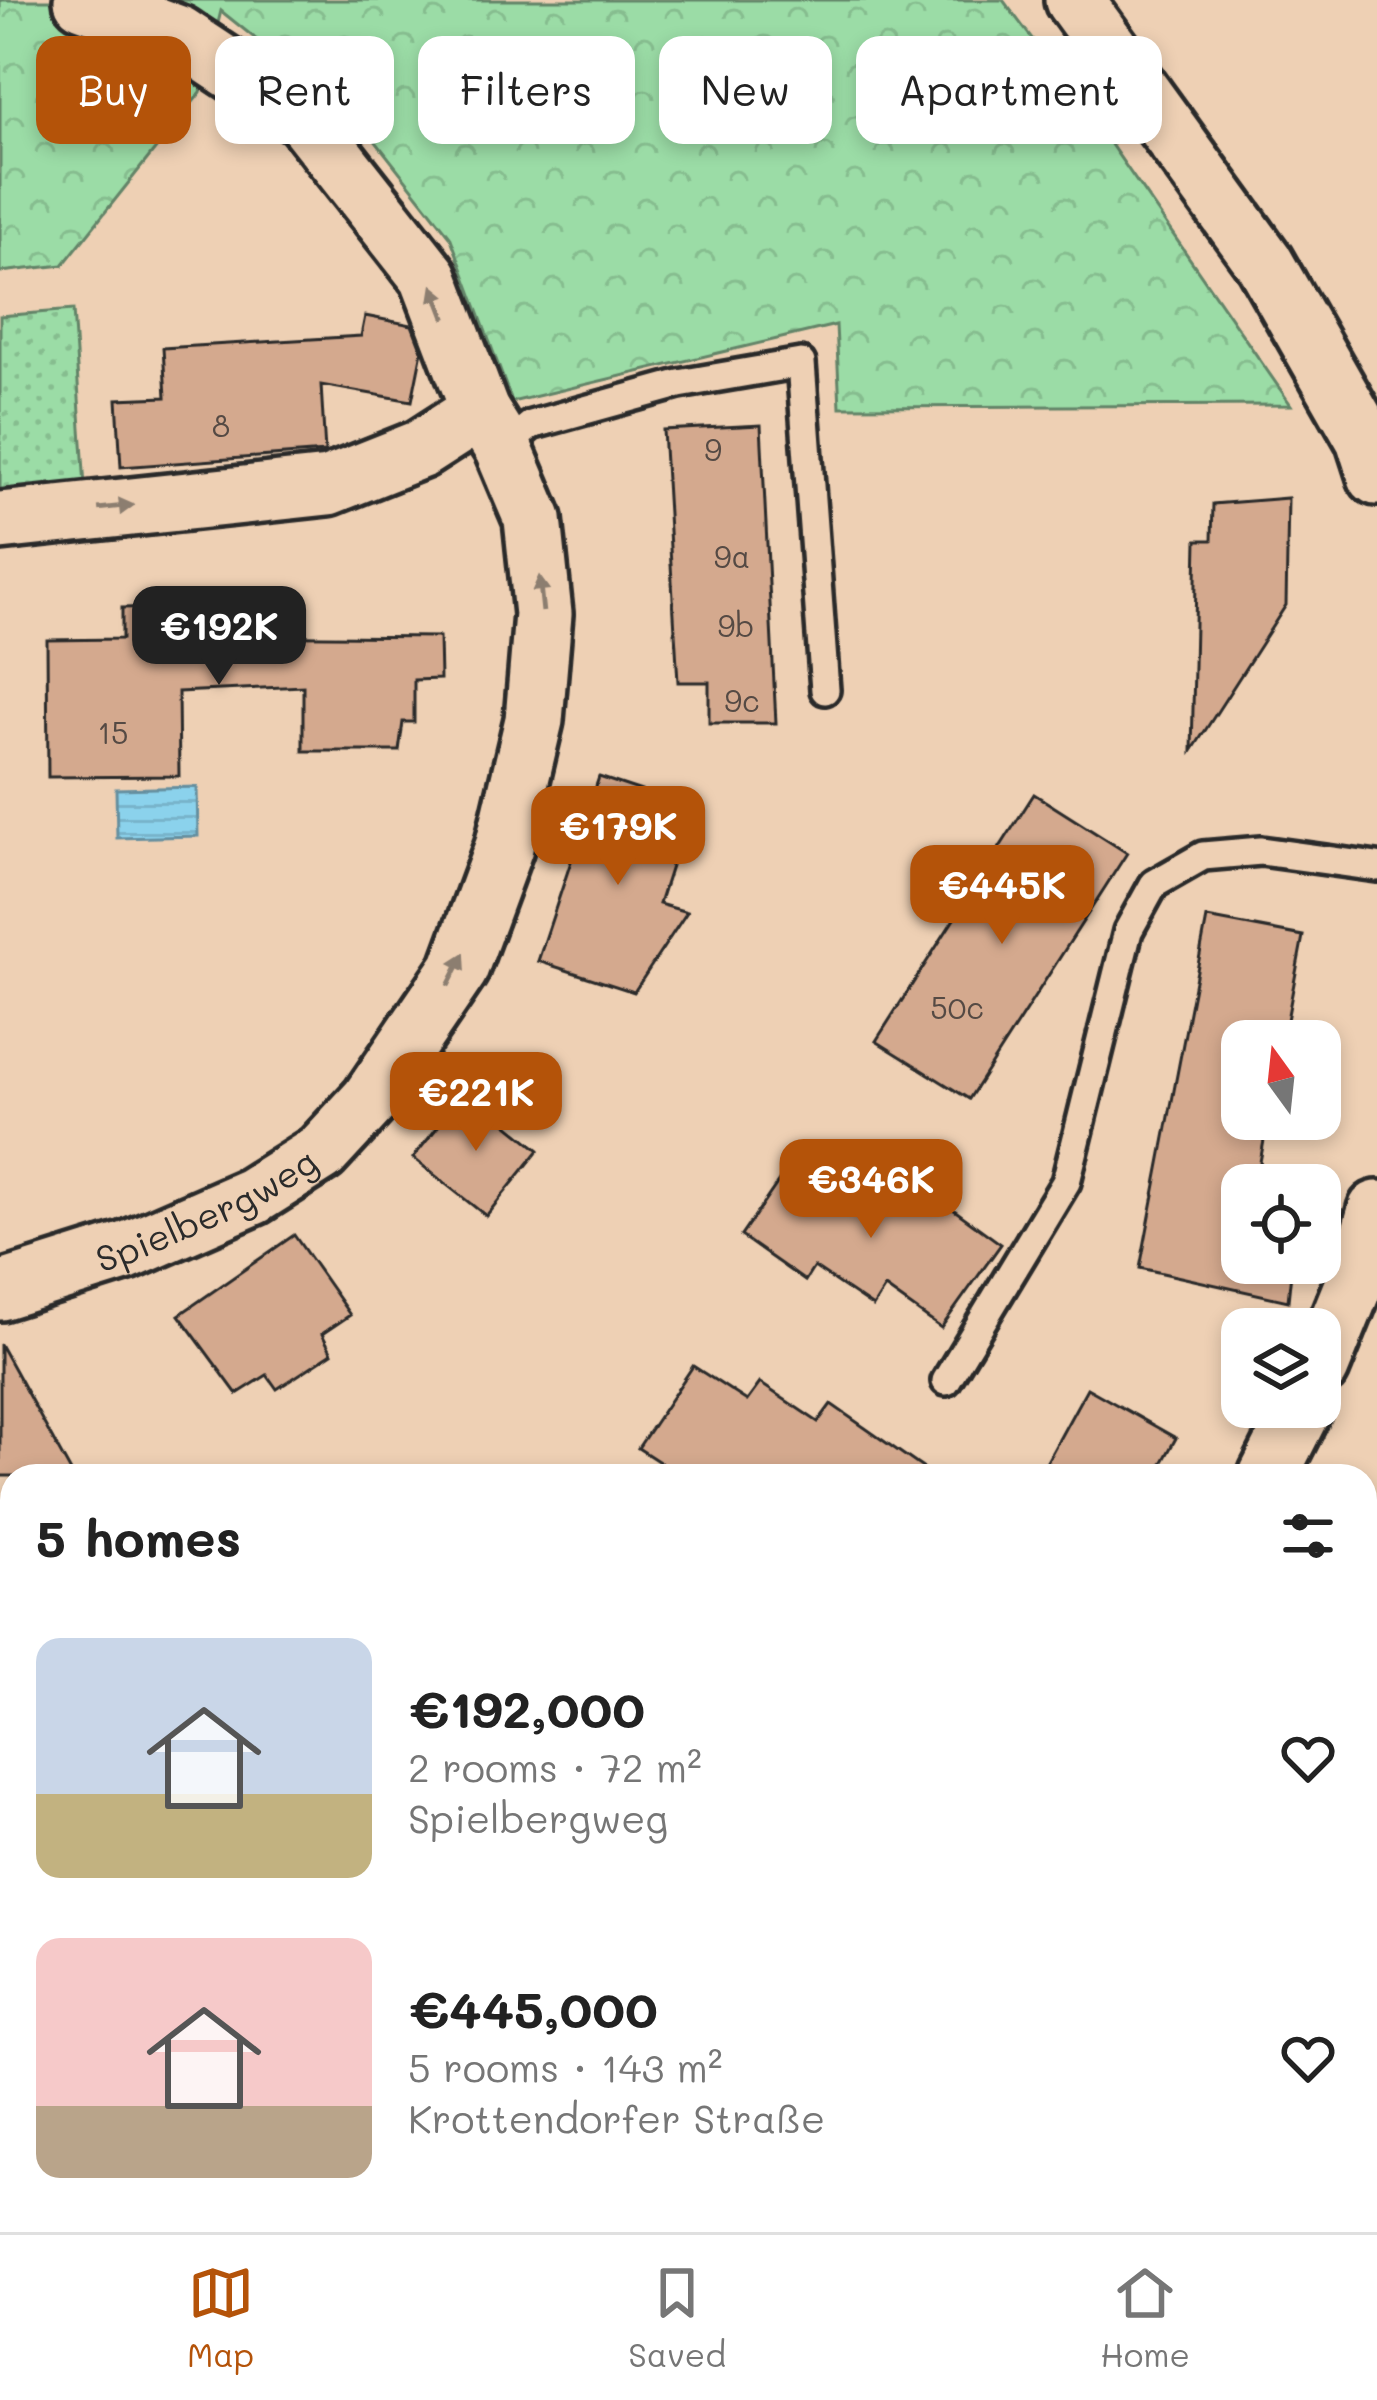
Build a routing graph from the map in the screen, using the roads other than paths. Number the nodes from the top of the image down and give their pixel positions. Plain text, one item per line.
1 (83, 0) edge
2 (1074, 0) edge
3 (492, 429) junction
4 (1377, 476) edge
5 (0, 521) edge
6 (825, 690) dead end
7 (1377, 867) edge
8 (1377, 1210) edge
9 (0, 1291) edge
10 (1341, 1316) edge
11 (946, 1381) dead end
12 (1293, 1428) edge
13 (1274, 1464) edge

3 -> 1 street, Spielbergweg
2 - 4 street
5 -> 3 street
3 - 6 lane
9 -> 3 street, Spielbergweg
7 - 11 lane
8 - 10 street
12 - 13 street

